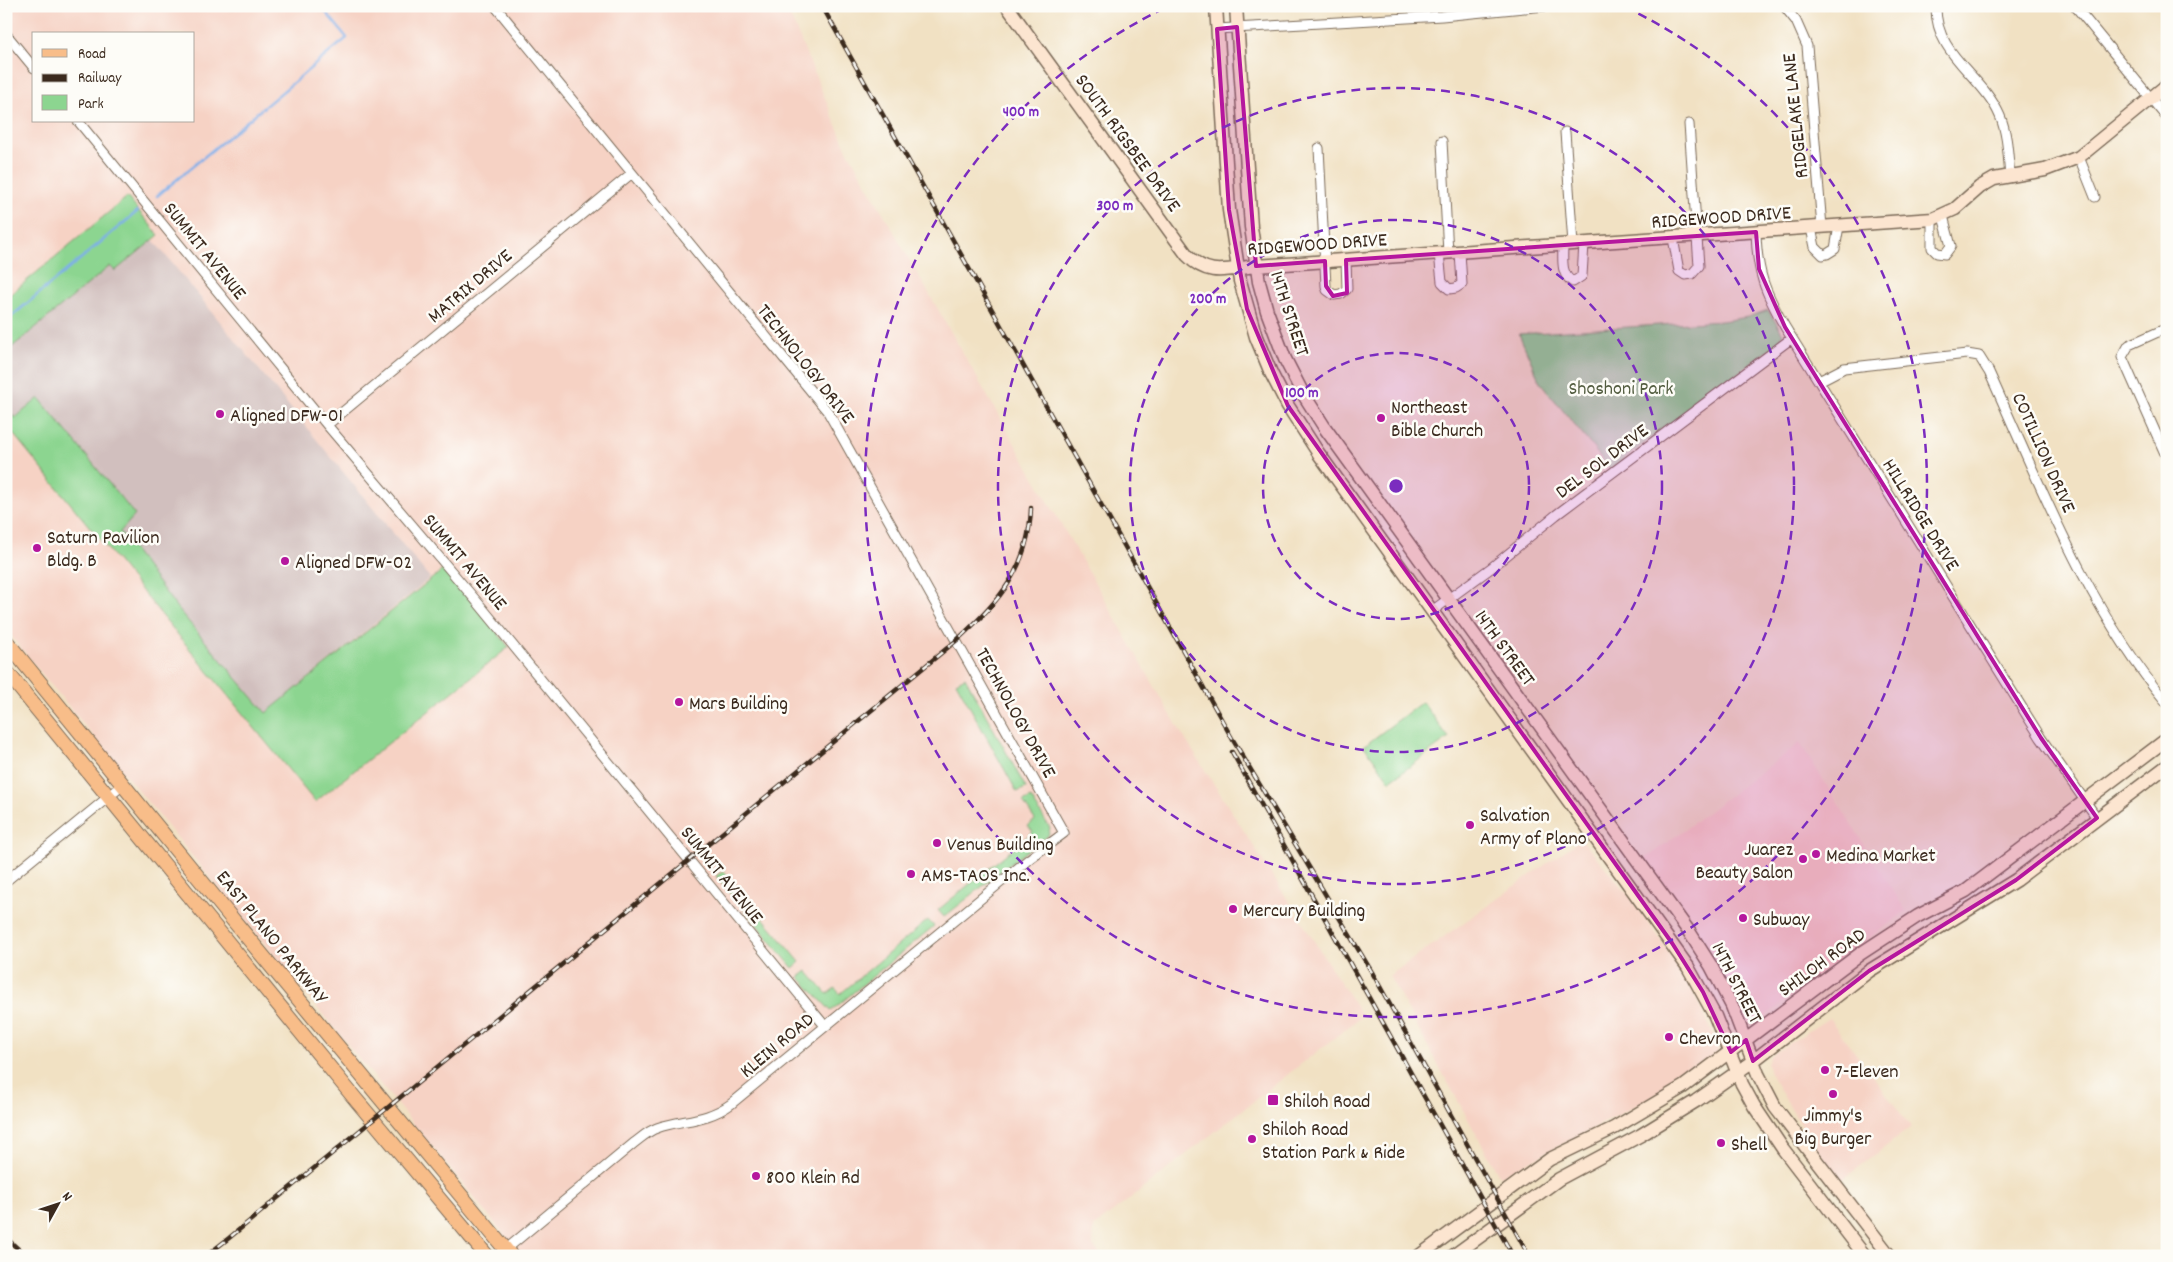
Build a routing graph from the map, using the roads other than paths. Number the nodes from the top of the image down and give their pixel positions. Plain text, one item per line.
1 (495, 6) edge
2 (1007, 6) edge
3 (1216, 6) edge
4 (1236, 6) edge
5 (1545, 6) edge
6 (1784, 6) edge
7 (1936, 6) edge
8 (2075, 6) edge
9 (1237, 27) junction
10 (1218, 29) junction
11 (6, 34) edge
12 (32, 66) edge
13 (2167, 84) edge
14 (2149, 98) junction
15 (2167, 118) edge
16 (79, 122) edge
17 (1689, 124) dead end
18 (1566, 132) dead end
19 (1442, 140) dead end
20 (1319, 148) dead end
21 (2079, 158) junction
22 (632, 173) junction
23 (2010, 177) junction
24 (2094, 197) dead end
25 (1840, 226) junction
26 (1817, 228) junction
27 (1756, 232) junction
28 (1697, 236) junction
29 (1673, 238) junction
30 (1573, 244) junction
31 (1449, 253) junction
32 (1346, 260) junction
33 (1325, 261) junction
34 (1256, 266) junction
35 (1237, 268) junction
36 (2167, 328) edge
37 (1792, 338) junction
38 (1287, 365) junction
39 (1271, 372) junction
40 (1819, 381) junction
41 (328, 425) junction
42 (2167, 458) edge
43 (1371, 491) junction
44 (1354, 504) junction
45 (1449, 600) junction
46 (1432, 612) junction
47 (6, 641) edge
48 (29, 669) junction
49 (10, 676) edge
50 (2167, 703) edge
51 (2167, 739) edge
52 (1556, 747) junction
53 (1540, 760) junction
54 (2167, 766) edge
55 (123, 785) junction
56 (108, 797) junction
57 (2086, 802) junction
58 (2097, 818) junction
59 (1064, 833) joint
60 (194, 871) junction
61 (1645, 872) junction
62 (6, 881) edge
63 (1630, 883) junction
64 (179, 884) junction
65 (1860, 954) junction
66 (1870, 971) junction
67 (296, 996) junction
68 (282, 1008) junction
69 (825, 1026) junction
70 (1746, 1040) junction
71 (1731, 1052) junction
72 (1753, 1061) junction
73 (1737, 1072) junction
74 (369, 1085) junction
75 (354, 1097) junction
76 (1565, 1151) junction
77 (1575, 1170) junction
78 (1878, 1241) junction
79 (505, 1254) edge
80 (1864, 1254) edge
81 (487, 1256) edge
82 (1419, 1256) edge
83 (1453, 1256) edge
84 (1890, 1256) edge

1 - 22 street, TECHNOLOGY DRIVE
2 - 35 main road, SOUTH RIGSBEE DRIVE
3 - 10 main road, 14TH STREET
4 - 9 main road, 14TH STREET
5 - 9 street
6 - 26 street, RIDGELAKE LANE
7 - 23 street
8 - 14 street
9 - 10 street
9 - 34 main road, 14TH STREET
10 - 35 main road, 14TH STREET
11 - 12 street
13 - 14 main road, RIDGEWOOD DRIVE
14 - 15 street
14 - 21 main road, RIDGEWOOD DRIVE
16 - 41 street, SUMMIT AVENUE
17 - 28 street
18 - 30 street
19 - 31 street
20 - 33 street
21 - 23 main road, RIDGEWOOD DRIVE
21 - 24 street
22 - 41 street, MATRIX DRIVE
22 - 59 street, TECHNOLOGY DRIVE
23 - 25 main road, RIDGEWOOD DRIVE
25 - 26 main road, RIDGEWOOD DRIVE
25 - 26 street, RIDGELAKE LANE
26 - 27 main road, RIDGEWOOD DRIVE
27 - 28 main road, RIDGEWOOD DRIVE
27 - 37 street, HILLRIDGE DRIVE
28 - 29 main road, RIDGEWOOD DRIVE
28 - 29 street
29 - 30 main road, RIDGEWOOD DRIVE
30 - 31 main road, RIDGEWOOD DRIVE
31 - 32 main road, RIDGEWOOD DRIVE
32 - 33 main road, RIDGEWOOD DRIVE
32 - 33 street
33 - 34 main road, RIDGEWOOD DRIVE
34 - 35 main road, RIDGEWOOD DRIVE
34 - 38 main road, 14TH STREET
35 - 39 main road, 14TH STREET
36 - 42 street
37 - 40 street, HILLRIDGE DRIVE
37 - 45 street, DEL SOL DRIVE
38 - 39 main road
38 - 43 main road, 14TH STREET
39 - 44 main road, 14TH STREET
40 - 50 street, COTILLION DRIVE
40 - 57 street, HILLRIDGE DRIVE
41 - 69 street, SUMMIT AVENUE
43 - 44 main road
43 - 45 main road, 14TH STREET
44 - 46 main road, 14TH STREET
45 - 46 street, DEL SOL DRIVE
45 - 52 main road, 14TH STREET
46 - 53 main road, 14TH STREET
47 - 48 main road, EAST PLANO PARKWAY
48 - 49 main road
48 - 55 main road, EAST PLANO PARKWAY
49 - 56 main road, EAST PLANO PARKWAY
51 - 57 main road, SHILOH ROAD
52 - 53 main road
52 - 61 main road, 14TH STREET
53 - 63 main road, 14TH STREET
54 - 58 main road, SHILOH ROAD
55 - 56 street
55 - 60 main road, EAST PLANO PARKWAY
56 - 62 street
56 - 64 main road, EAST PLANO PARKWAY
57 - 58 street, HILLRIDGE DRIVE
57 - 65 main road, SHILOH ROAD
58 - 66 main road, SHILOH ROAD
59 - 69 street, KLEIN ROAD
60 - 64 main road
60 - 67 main road, EAST PLANO PARKWAY
61 - 63 main road
61 - 70 main road, 14TH STREET
63 - 71 main road, 14TH STREET
64 - 68 main road, EAST PLANO PARKWAY
65 - 66 main road
65 - 70 main road, SHILOH ROAD
66 - 72 main road, SHILOH ROAD
67 - 68 main road
67 - 74 main road, EAST PLANO PARKWAY
68 - 75 main road, EAST PLANO PARKWAY
69 - 79 street, KLEIN ROAD
70 - 71 main road, SHILOH ROAD
70 - 72 main road, 14TH STREET
71 - 73 main road, 14TH STREET
71 - 76 main road, SHILOH ROAD
72 - 73 main road, SHILOH ROAD
72 - 78 main road, 14TH STREET
73 - 77 main road, SHILOH ROAD
73 - 80 main road, 14TH STREET
74 - 75 main road
74 - 79 main road, EAST PLANO PARKWAY
75 - 81 main road, EAST PLANO PARKWAY
76 - 77 main road
76 - 82 main road, SHILOH ROAD
77 - 83 main road, SHILOH ROAD
78 - 80 main road
78 - 84 main road, 14TH STREET

